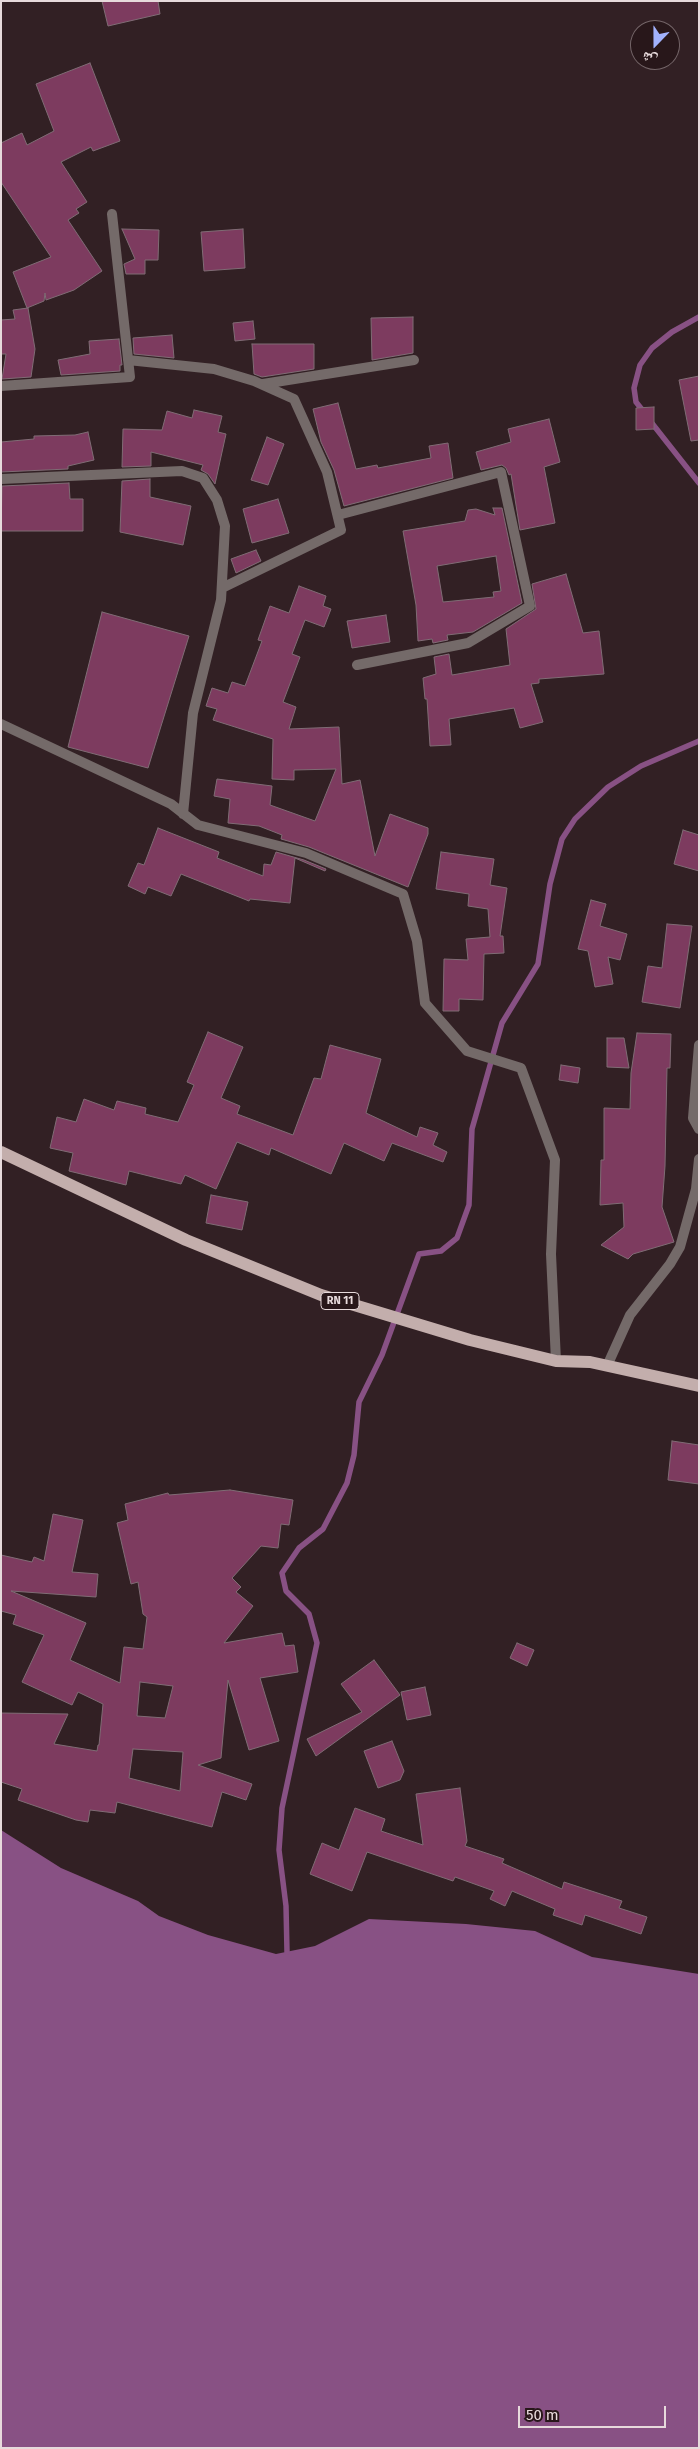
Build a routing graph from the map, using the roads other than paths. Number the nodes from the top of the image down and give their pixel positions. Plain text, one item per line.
1 (112, 214) dead end
2 (128, 360) junction
3 (414, 360) dead end
4 (262, 385) junction
5 (1, 386) edge
6 (1, 479) edge
7 (338, 515) junction
8 (222, 588) junction
9 (357, 665) dead end
10 (1, 724) edge
11 (183, 814) junction
12 (699, 1045) edge
13 (699, 1129) edge
14 (1, 1152) edge
15 (699, 1159) edge
16 (556, 1361) junction
17 (606, 1366) junction
18 (699, 1386) edge

1 - 2 street
2 - 4 street
2 - 5 street
3 - 4 street
4 - 7 street
6 - 8 street
7 - 8 street
7 - 9 street
8 - 11 street
10 - 11 street
11 - 16 street
12 - 13 street
14 - 16 main road, RN 11
15 - 17 street
16 - 17 main road, RN 11
17 - 18 main road, RN 11

